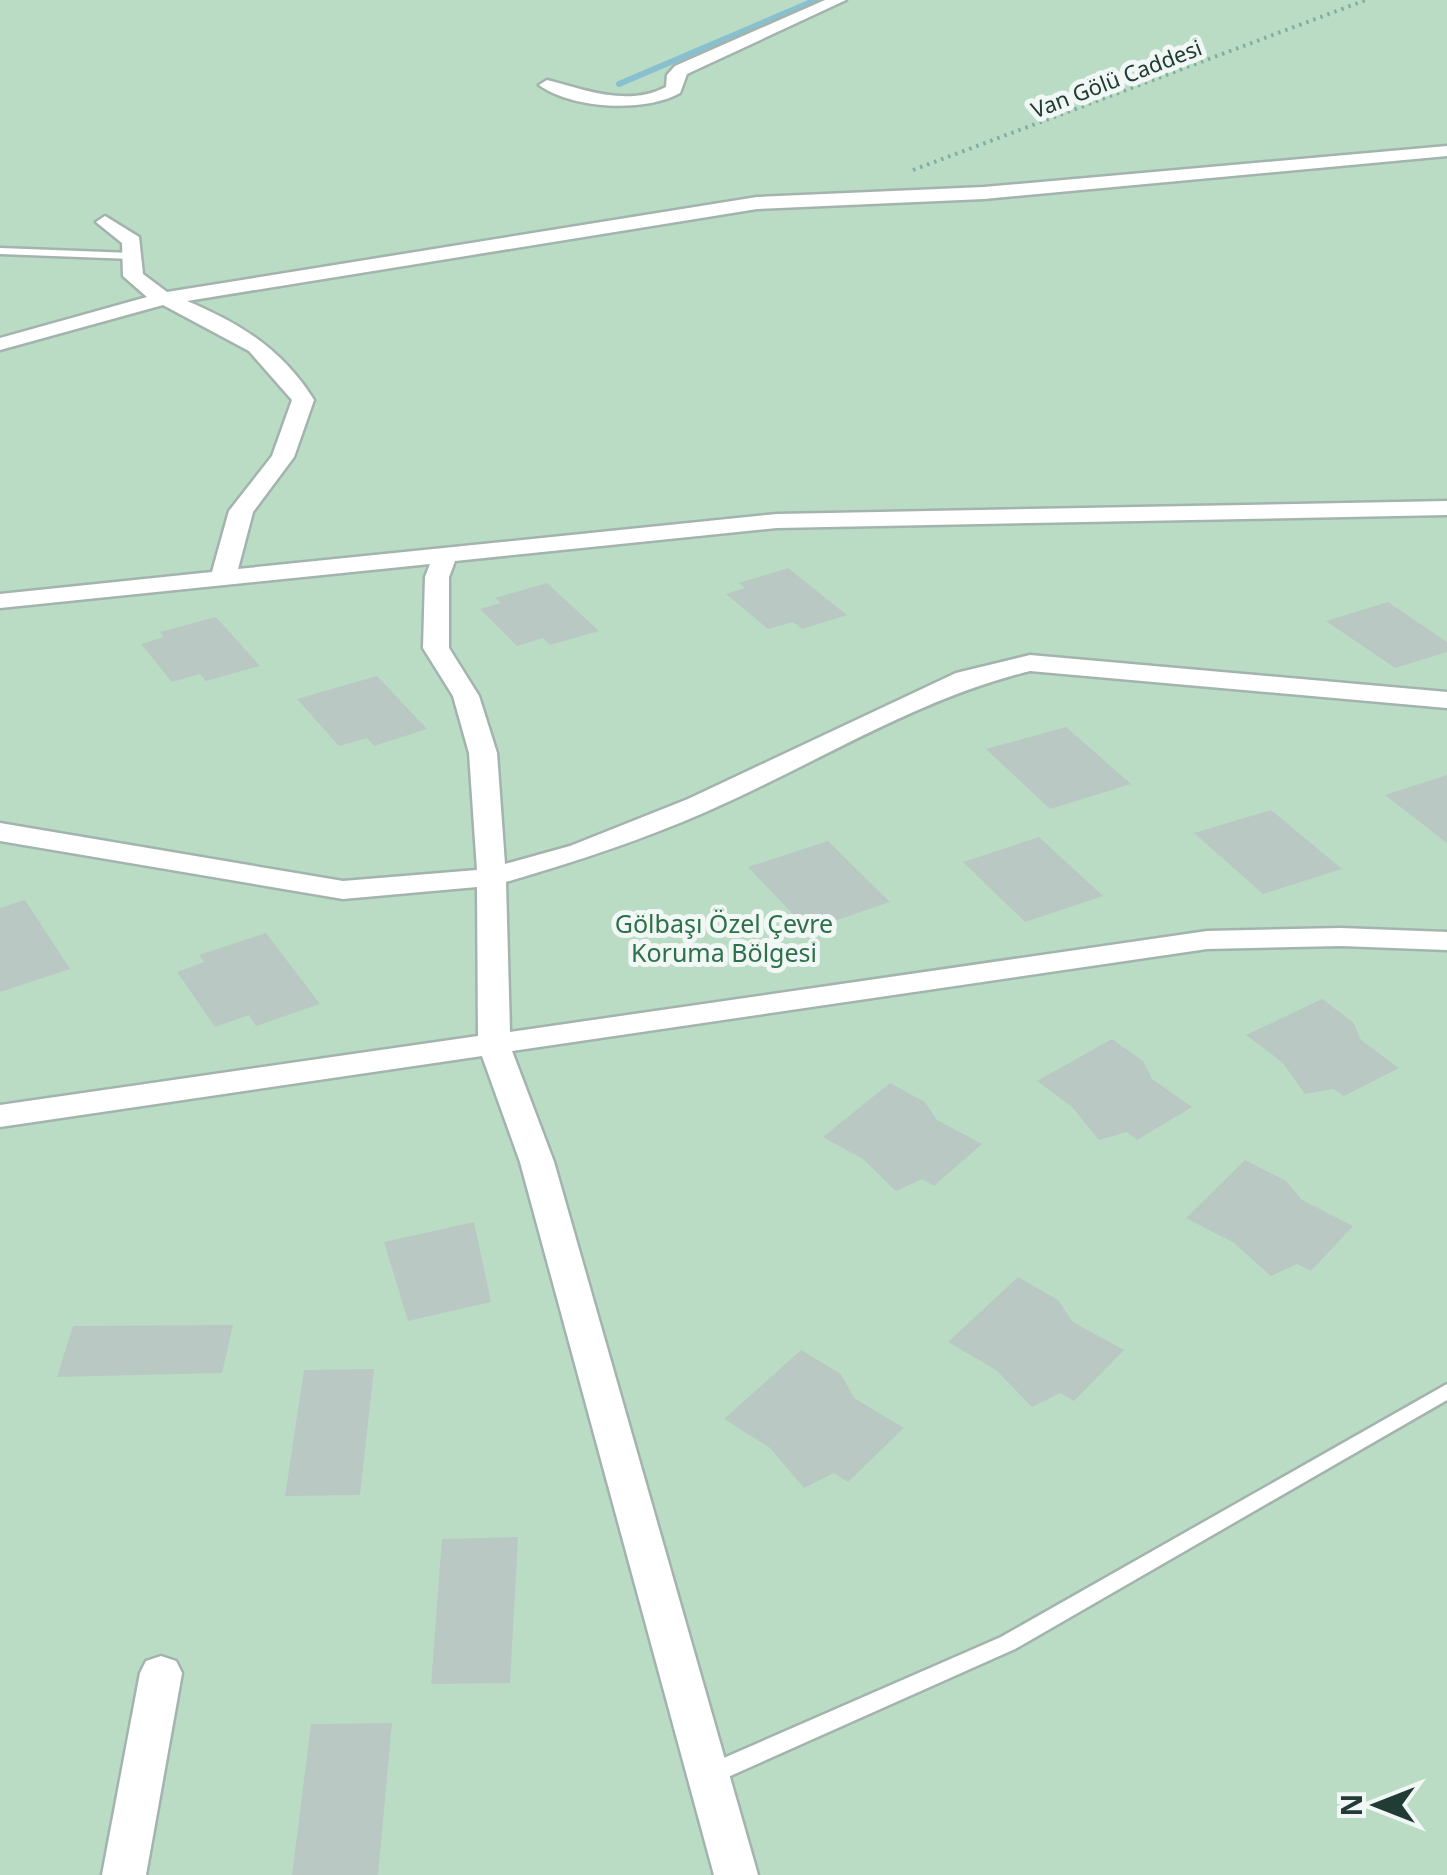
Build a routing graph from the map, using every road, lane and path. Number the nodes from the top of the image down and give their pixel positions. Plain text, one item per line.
1 (838, 0) edge
2 (1366, 0) edge
3 (547, 84) dead end
4 (1447, 151) edge
5 (895, 196) junction
6 (105, 222) dead end
7 (0, 251) edge
8 (132, 256) junction
9 (165, 298) junction
10 (0, 344) edge
11 (1447, 508) edge
12 (445, 555) junction
13 (223, 578) junction
14 (0, 601) edge
15 (1447, 700) edge
16 (0, 832) edge
17 (492, 876) junction
18 (1447, 941) edge
19 (494, 1045) junction
20 (0, 1116) edge
21 (1447, 1391) edge
22 (161, 1673) dead end
23 (708, 1775) junction
24 (124, 1875) edge
25 (736, 1875) edge

1 - 3 street
2 - 5 path, Van Gölü Caddesi
4 - 5 street
5 - 9 street
6 - 8 street
7 - 8 lane
8 - 9 street
9 - 10 street
9 - 13 street
11 - 12 street
12 - 13 street
12 - 17 street
13 - 14 street
15 - 17 street
16 - 17 street
17 - 19 street
18 - 19 street
19 - 20 street
19 - 23 street
21 - 23 lane
22 - 24 street
23 - 25 street

